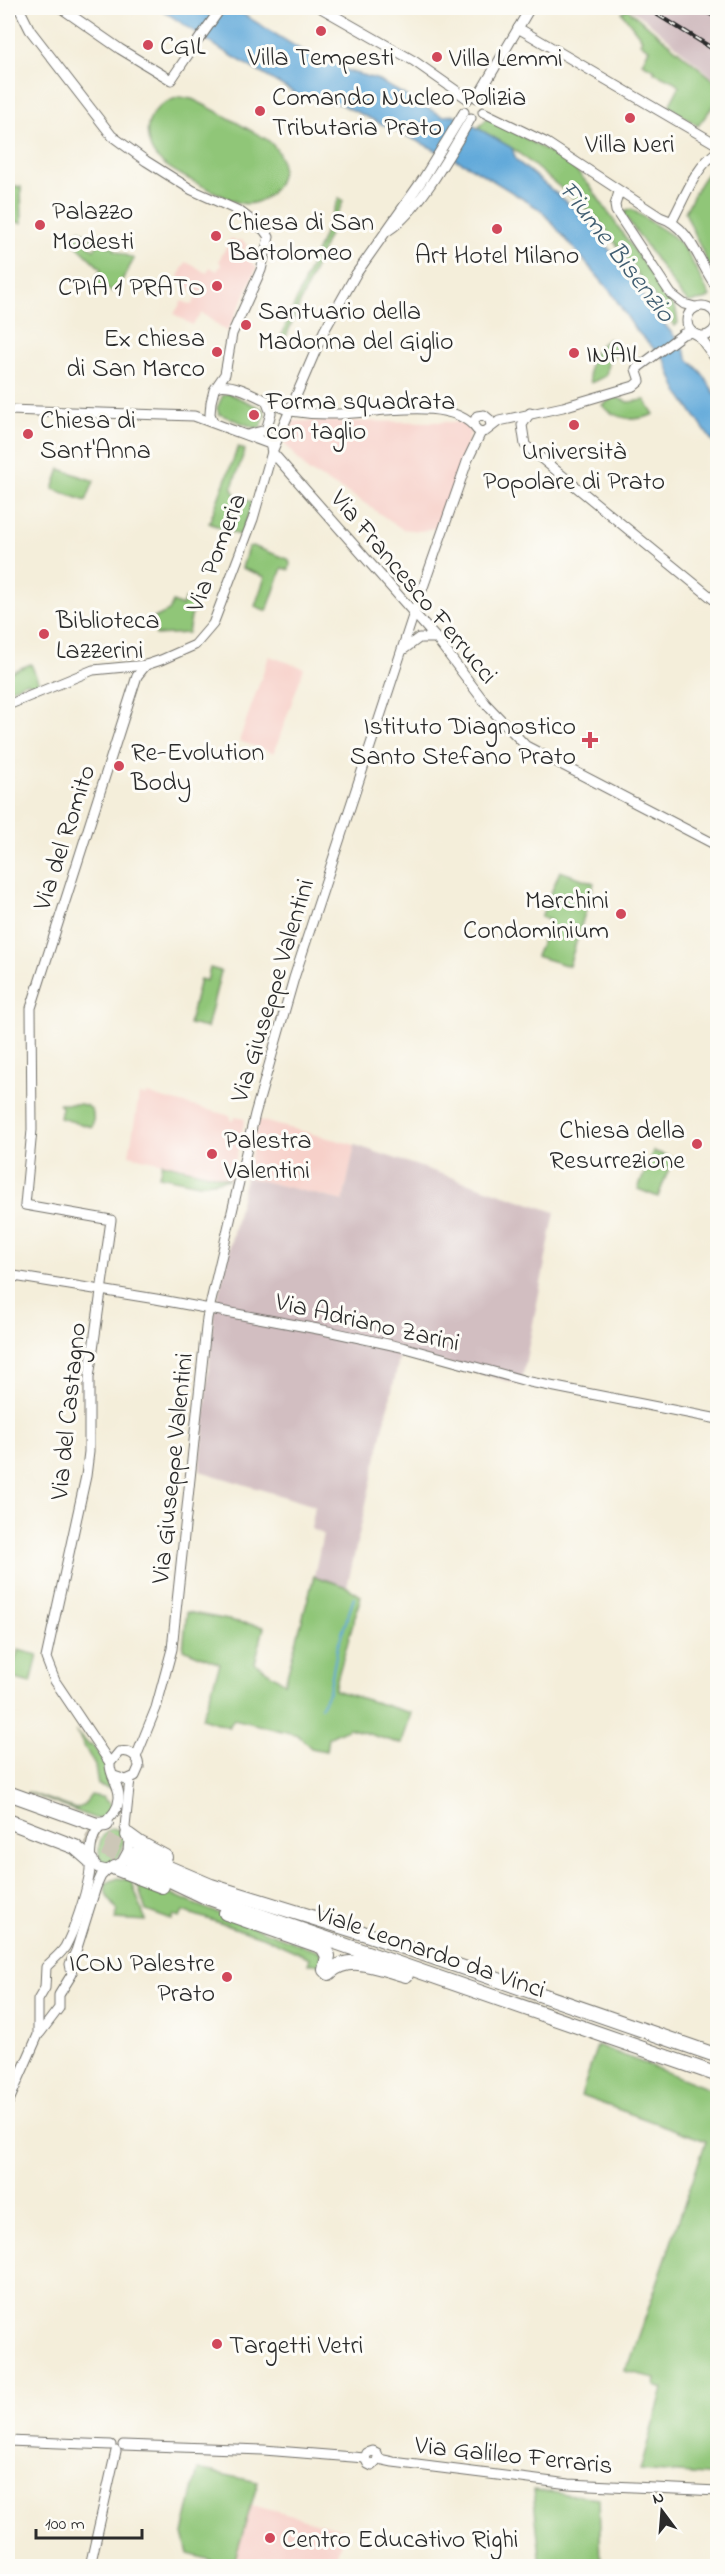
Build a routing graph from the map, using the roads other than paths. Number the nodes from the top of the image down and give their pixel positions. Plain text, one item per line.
1 (19, 8) edge
2 (62, 8) edge
3 (221, 8) edge
4 (321, 8) edge
5 (530, 8) edge
6 (518, 28) junction
7 (472, 99) junction
8 (483, 112) junction
9 (466, 117) junction
10 (717, 145) edge
11 (717, 151) edge
12 (620, 192) junction
13 (672, 221) junction
14 (717, 289) edge
15 (706, 306) junction
16 (695, 307) junction
17 (717, 317) edge
18 (690, 332) junction
19 (709, 333) junction
20 (661, 351) junction
21 (717, 362) edge
22 (640, 381) junction
23 (218, 386) junction
24 (267, 403) junction
25 (8, 410) edge
26 (291, 411) junction
27 (530, 413) junction
28 (213, 422) junction
29 (270, 423) junction
30 (473, 424) junction
31 (491, 426) junction
32 (481, 432) junction
33 (246, 435) junction
34 (272, 452) junction
35 (717, 603) edge
36 (414, 614) junction
37 (436, 638) junction
38 (404, 648) junction
39 (146, 665) junction
40 (8, 705) edge
41 (717, 846) edge
42 (111, 1220) joint
43 (8, 1275) edge
44 (101, 1289) junction
45 (209, 1308) junction
46 (717, 1419) edge
47 (132, 1754) junction
48 (110, 1763) junction
49 (114, 1776) junction
50 (130, 1779) junction
51 (8, 1793) edge
52 (8, 1800) edge
53 (8, 1813) edge
54 (8, 1821) edge
55 (106, 1824) junction
56 (127, 1831) junction
57 (91, 1861) junction
58 (111, 1869) junction
59 (219, 1911) junction
60 (311, 1917) junction
61 (281, 1923) junction
62 (56, 1960) junction
63 (70, 1964) junction
64 (449, 1981) junction
65 (38, 2011) junction
66 (54, 2013) junction
67 (38, 2035) junction
68 (717, 2056) edge
69 (717, 2075) edge
70 (8, 2103) edge
71 (9, 2441) edge
72 (117, 2447) junction
73 (717, 2491) edge
74 (90, 2566) edge

1 - 23 street
2 - 3 street
4 - 7 street
5 - 6 street
6 - 7 street
6 - 10 street
7 - 8 street
7 - 9 street
8 - 9 street
8 - 12 street
9 - 26 street, Via Pomeria
11 - 13 street
12 - 13 street
12 - 16 street
13 - 14 street
14 - 15 street
15 - 16 street
15 - 17 street
16 - 18 street
17 - 19 street
18 - 19 street
18 - 20 street
18 - 21 street
19 - 21 street
20 - 22 street
20 - 22 street
22 - 27 street
23 - 24 street
23 - 28 street
24 - 26 street
24 - 29 street
25 - 28 street
26 - 29 street
26 - 30 street
26 - 34 street, Via Pomeria
27 - 31 street
27 - 35 street
28 - 33 street
29 - 33 street
30 - 31 street
30 - 32 street
31 - 32 street
32 - 36 street, Via Giuseppe Valentini
33 - 34 street, Via Francesco Ferrucci
34 - 36 street, Via Francesco Ferrucci
34 - 39 street, Via Pomeria
36 - 37 street, Via Francesco Ferrucci
36 - 38 street, Via Giuseppe Valentini
37 - 38 street
37 - 41 street, Via Francesco Ferrucci
38 - 45 street, Via Giuseppe Valentini
39 - 40 street, Via Pomeria
39 - 42 street, Via del Romito
42 - 44 street, Via del Castagno
43 - 44 street, Via Adriano Zarini
44 - 45 street, Via Adriano Zarini
44 - 48 street, Via del Castagno
45 - 46 street, Via Adriano Zarini
45 - 47 street, Via Giuseppe Valentini
47 - 48 street
47 - 50 street
48 - 49 street
49 - 50 street
49 - 55 street
50 - 56 street
51 - 55 highway
52 - 53 highway
54 - 57 highway
55 - 56 street
55 - 57 street
56 - 58 street
56 - 60 highway
57 - 58 street
57 - 62 street
58 - 59 highway
58 - 63 street
59 - 61 highway
59 - 64 highway
60 - 61 highway, Viale Leonardo da Vinci
60 - 68 highway, Viale Leonardo da Vinci
61 - 64 highway, Viale Leonardo da Vinci
62 - 63 street
62 - 65 street
63 - 66 street
64 - 69 highway, Viale Leonardo da Vinci
65 - 66 street
65 - 67 street
66 - 67 street
67 - 70 street
71 - 72 street, Via Galileo Ferraris
72 - 73 street, Via Galileo Ferraris
72 - 74 street

